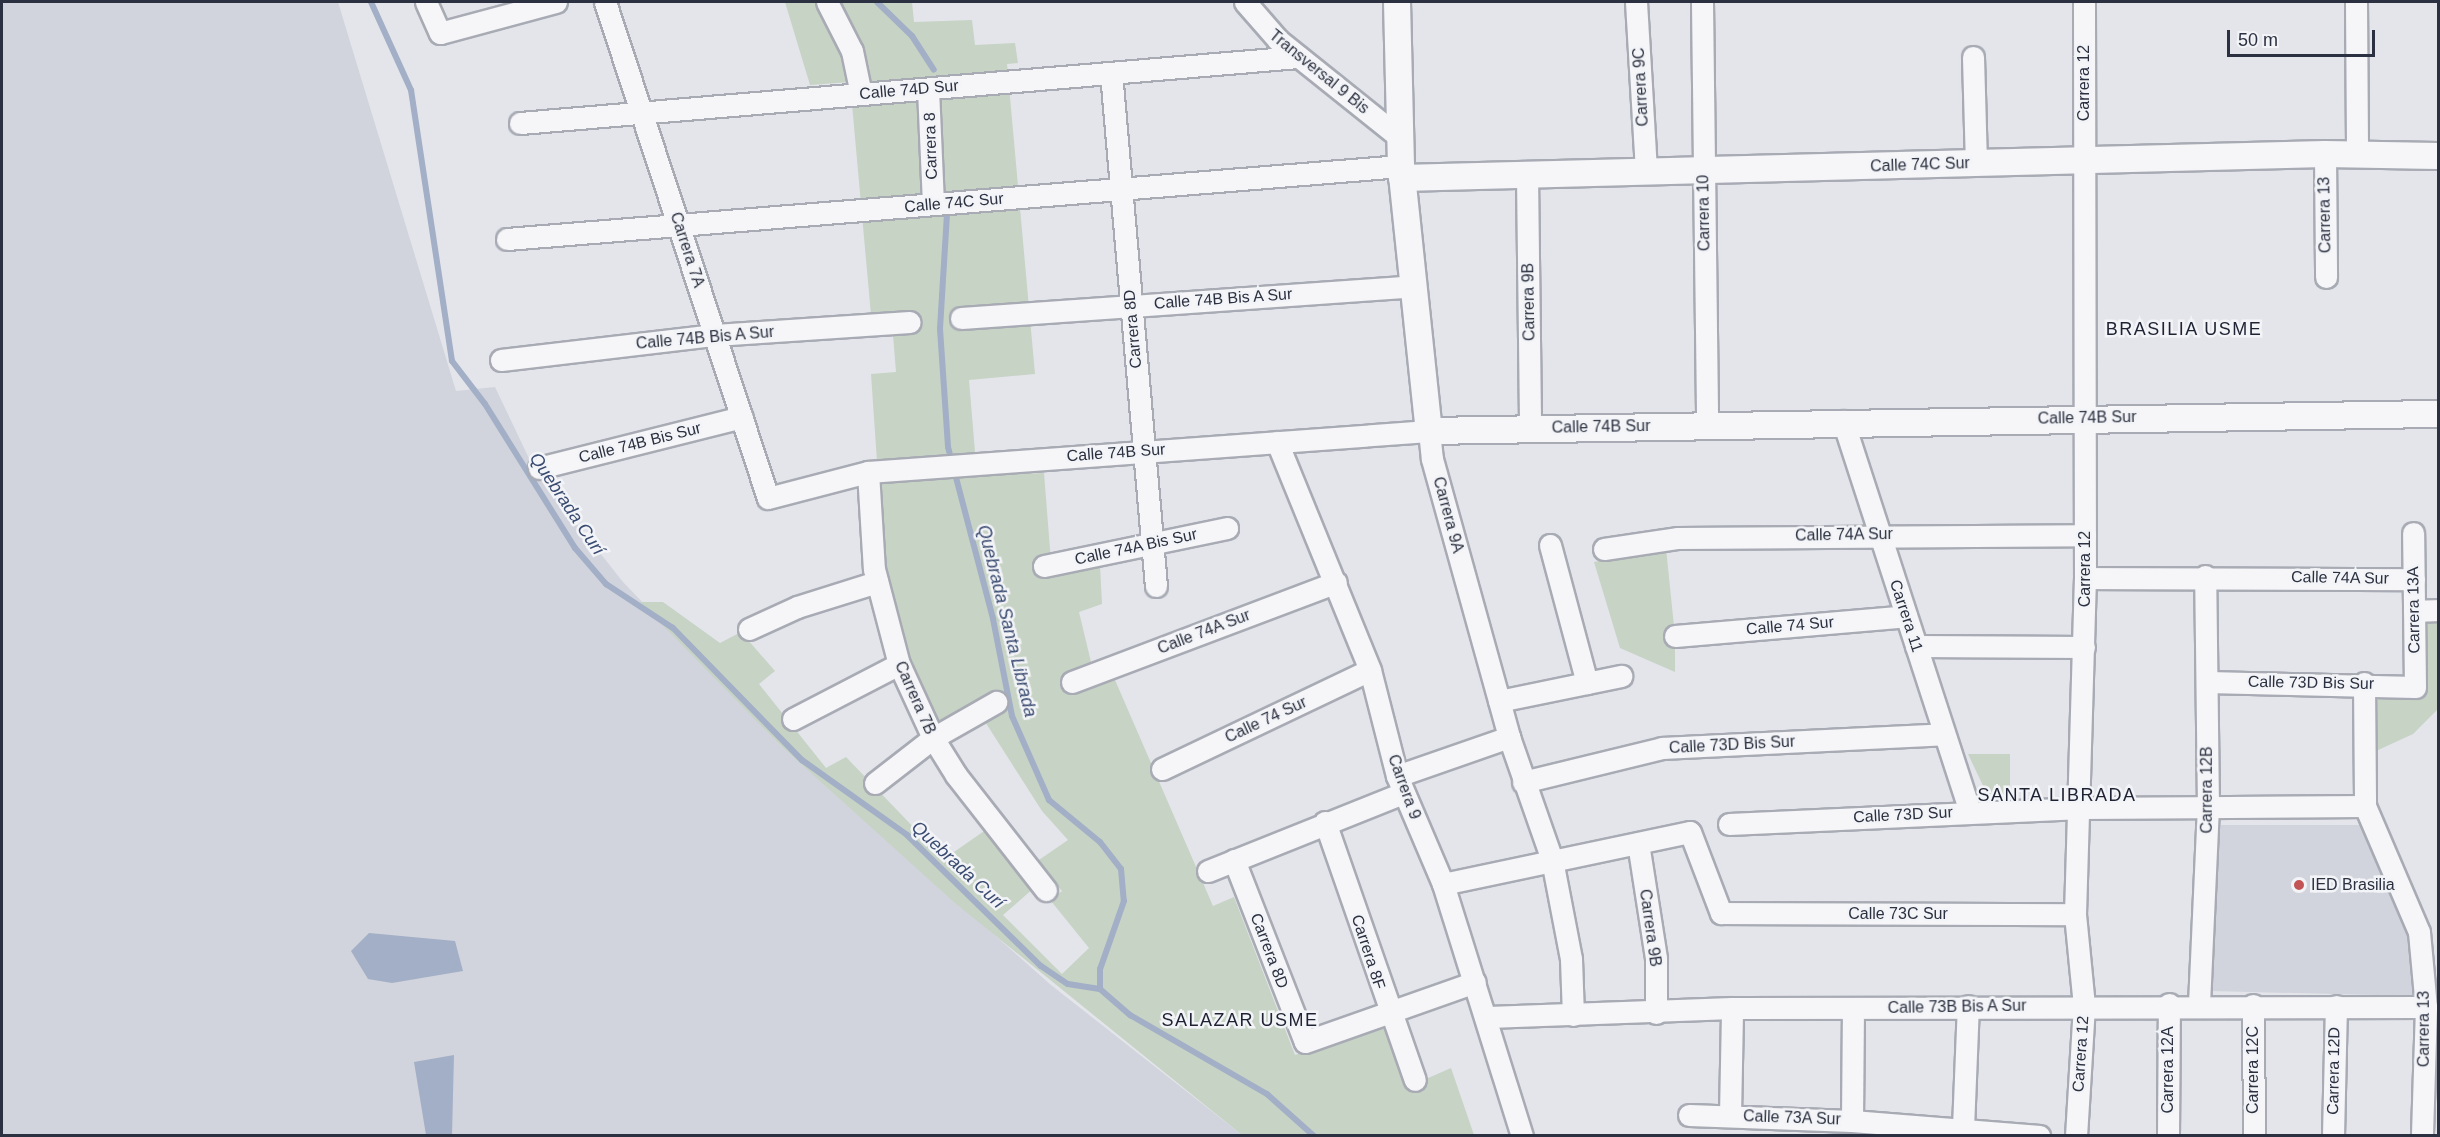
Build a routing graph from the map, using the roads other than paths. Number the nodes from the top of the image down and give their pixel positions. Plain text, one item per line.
1 (426, 2) edge
2 (556, 2) edge
3 (605, 2) edge
4 (827, 2) edge
5 (1245, 2) edge
6 (1396, 2) edge
7 (1636, 2) edge
8 (1702, 2) edge
9 (2084, 2) edge
10 (2356, 2) edge
11 (1298, 57) junction
12 (1973, 57) dead end
13 (1111, 73) junction
14 (928, 88) junction
15 (861, 94) junction
16 (643, 113) junction
17 (520, 123) dead end
18 (1399, 137) junction
19 (2357, 153) junction
20 (2325, 154) junction
21 (2439, 156) edge
22 (2085, 160) junction
23 (1976, 163) junction
24 (1704, 171) junction
25 (1402, 172) junction
26 (1646, 172) junction
27 (1527, 175) junction
28 (1121, 189) junction
29 (933, 204) junction
30 (679, 225) junction
31 (507, 239) dead end
32 (2326, 277) dead end
33 (1414, 286) junction
34 (1131, 306) junction
35 (961, 318) dead end
36 (910, 322) dead end
37 (715, 335) junction
38 (501, 360) dead end
39 (2439, 414) edge
40 (742, 417) junction
41 (2084, 418) junction
42 (1842, 421) junction
43 (1707, 424) junction
44 (1530, 428) junction
45 (1429, 431) junction
46 (1277, 442) junction
47 (1144, 452) junction
48 (539, 468) dead end
49 (868, 472) junction
50 (768, 498) joint
51 (1227, 528) dead end
52 (2413, 533) dead end
53 (1879, 534) junction
54 (2085, 535) junction
55 (1550, 544) dead end
56 (1152, 546) junction
57 (1604, 549) dead end
58 (1044, 566) dead end
59 (2205, 576) junction
60 (2085, 579) junction
61 (2414, 579) junction
62 (877, 582) junction
63 (1335, 582) junction
64 (1156, 586) dead end
65 (2439, 610) edge
66 (2414, 611) junction
67 (1906, 616) junction
68 (749, 629) dead end
69 (1675, 636) dead end
70 (1916, 646) junction
71 (2085, 647) junction
72 (899, 664) junction
73 (1370, 670) junction
74 (1621, 676) dead end
75 (1072, 682) dead end
76 (2207, 682) junction
77 (2364, 682) junction
78 (1587, 683) junction
79 (2415, 687) joint
80 (1499, 701) junction
81 (996, 702) dead end
82 (793, 719) dead end
83 (1944, 734) junction
84 (1509, 737) junction
85 (933, 738) junction
86 (1162, 769) dead end
87 (1523, 782) junction
88 (875, 783) dead end
89 (1400, 784) junction
90 (2365, 806) junction
91 (2208, 807) junction
92 (2082, 808) junction
93 (1970, 812) junction
94 (1325, 822) junction
95 (1729, 824) dead end
96 (1638, 843) junction
97 (1234, 860) junction
98 (1552, 860) junction
99 (1208, 871) dead end
100 (1443, 884) junction
101 (1046, 890) dead end
102 (2075, 914) junction
103 (1475, 982) junction
104 (2169, 1004) junction
105 (2199, 1004) junction
106 (2253, 1005) junction
107 (1968, 1006) junction
108 (2084, 1006) junction
109 (2336, 1006) junction
110 (2426, 1006) junction
111 (1732, 1008) junction
112 (1853, 1009) junction
113 (1389, 1012) junction
114 (1656, 1013) junction
115 (1572, 1015) junction
116 (1488, 1017) junction
117 (1415, 1080) dead end
118 (2431, 1097) edge
119 (1689, 1115) dead end
120 (1852, 1121) junction
121 (1739, 1123) edge
122 (1963, 1128) junction
123 (1937, 1131) edge
124 (1522, 1136) edge
125 (2039, 1136) edge
126 (2076, 1136) edge
127 (2168, 1136) edge
128 (2254, 1136) edge
129 (2333, 1136) edge
130 (2422, 1136) edge

1 - 2 street
3 - 16 street, Carrera 7A
4 - 15 street
5 - 11 street, Transversal 9 Bis
6 - 18 street, Carrera 9A
7 - 26 street, Carrera 9C
8 - 24 street, Carrera 10
9 - 22 street, Carrera 12
10 - 19 street
11 - 13 street, Calle 74D Sur
11 - 18 street, Transversal 9 Bis
12 - 23 street
13 - 14 street, Calle 74D Sur
13 - 28 street, Carrera 8D
14 - 15 street, Calle 74D Sur
14 - 29 street, Carrera 8
15 - 16 street, Calle 74D Sur
16 - 17 street, Calle 74D Sur
16 - 30 street, Carrera 7A
18 - 25 street, Carrera 9A
19 - 20 street, Calle 74C Sur
19 - 21 street, Calle 74C Sur
20 - 22 street, Calle 74C Sur
20 - 32 street, Carrera 13
22 - 23 street, Calle 74C Sur
22 - 41 street, Carrera 12
23 - 24 street, Calle 74C Sur
24 - 26 street, Calle 74C Sur
24 - 43 street, Carrera 10
25 - 27 street, Calle 74C Sur
25 - 28 street, Calle 74C Sur
25 - 33 street, Carrera 9A
26 - 27 street, Calle 74C Sur
27 - 44 street, Carrera 9B
28 - 29 street, Calle 74C Sur
28 - 34 street, Carrera 8D
29 - 30 street, Calle 74C Sur
30 - 31 street, Calle 74C Sur
30 - 37 street, Carrera 7A
33 - 34 street, Calle 74B Bis A Sur
33 - 45 street, Carrera 9A
34 - 35 street, Calle 74B Bis A Sur
34 - 47 street, Carrera 8D
36 - 37 street, Calle 74B Bis A Sur
37 - 38 street, Calle 74B Bis A Sur
37 - 40 street, Carrera 7A
39 - 41 street, Calle 74B Sur
40 - 48 street, Calle 74B Bis Sur
40 - 50 street, Carrera 7A
41 - 42 street, Calle 74B Sur
41 - 54 street, Carrera 12
42 - 43 street, Calle 74B Sur
42 - 53 street, Carrera 11
43 - 44 street, Calle 74B Sur
44 - 45 street, Calle 74B Sur
45 - 46 street, Calle 74B Sur
45 - 80 street, Carrera 9A
46 - 47 street, Calle 74B Sur
46 - 63 street, Carrera 9
47 - 49 street, Calle 74B Sur
47 - 56 street, Carrera 8D
49 - 50 street, Calle 74B Sur
49 - 62 street, Carrera 7B
51 - 56 street, Calle 74A Bis Sur
52 - 61 street, Carrera 13A
53 - 54 street, Calle 74A Sur
53 - 57 street, Calle 74A Sur
53 - 67 street, Carrera 11
54 - 60 street, Carrera 12
55 - 78 street
56 - 58 street, Calle 74A Bis Sur
56 - 64 street, Carrera 8D
59 - 60 street, Calle 74A Sur
59 - 61 street, Calle 74A Sur
59 - 76 street, Carrera 12B
60 - 71 street, Carrera 12
61 - 66 street, Carrera 13A
62 - 68 street
62 - 72 street, Carrera 7B
63 - 73 street, Carrera 9
63 - 75 street, Calle 74A Sur
65 - 66 street
66 - 79 street, Carrera 13A
67 - 69 street, Calle 74 Sur
67 - 70 street, Carrera 11
70 - 71 street
70 - 83 street, Carrera 11
71 - 92 street, Carrera 12
72 - 82 street
72 - 85 street, Carrera 7B
73 - 86 street, Calle 74 Sur
73 - 89 street, Carrera 9
74 - 78 street
76 - 77 street, Calle 73D Bis Sur
76 - 91 street, Carrera 12B
77 - 79 street, Calle 73D Bis Sur
77 - 90 street, Carrera 13
78 - 80 street
80 - 84 street, Carrera 9A
81 - 85 street
83 - 87 street, Calle 73D Bis Sur
83 - 93 street, Carrera 11
84 - 87 street, Carrera 9A
84 - 89 street
85 - 88 street
85 - 101 street, Carrera 7B
87 - 98 street, Carrera 9A
89 - 94 street
89 - 100 street, Carrera 9
90 - 91 street, Calle 73D Sur
90 - 110 street, Carrera 13
91 - 92 street, Calle 73D Sur
91 - 105 street, Carrera 12B
92 - 93 street, Calle 73D Sur
92 - 102 street, Carrera 12
93 - 95 street, Calle 73D Sur
94 - 97 street
94 - 113 street, Carrera 8F
96 - 98 street
96 - 102 street, Calle 73C Sur
96 - 114 street, Carrera 9B
97 - 99 street
97 - 113 street, Carrera 8D
98 - 100 street
98 - 115 street, Carrera 9A
100 - 103 street, Carrera 9
102 - 108 street, Carrera 12
103 - 113 street
103 - 116 street, Carrera 9
104 - 105 street, Calle 73B Bis A Sur
104 - 108 street, Calle 73B Bis A Sur
104 - 127 street, Carrera 12A
105 - 106 street, Calle 73B Bis A Sur
106 - 109 street, Calle 73B Bis A Sur
106 - 128 street, Carrera 12C
107 - 108 street, Calle 73B Bis A Sur
107 - 112 street, Calle 73B Bis A Sur
107 - 122 street
108 - 126 street, Carrera 12
109 - 110 street, Calle 73B Bis A Sur
109 - 129 street, Carrera 12D
110 - 118 street, Carrera 13
111 - 112 street, Calle 73B Bis A Sur
111 - 114 street, Calle 73B Bis A Sur
111 - 121 street
112 - 120 street
113 - 117 street, Carrera 8F
114 - 115 street, Calle 73B Bis A Sur
115 - 116 street, Calle 73B Bis A Sur
116 - 124 street, Carrera 9
118 - 130 street, Carrera 13
119 - 121 street, Calle 73A Sur
120 - 121 street, Calle 73A Sur
120 - 123 street, Calle 73A Sur
122 - 123 street, Calle 73A Sur
122 - 125 street, Calle 73A Sur

